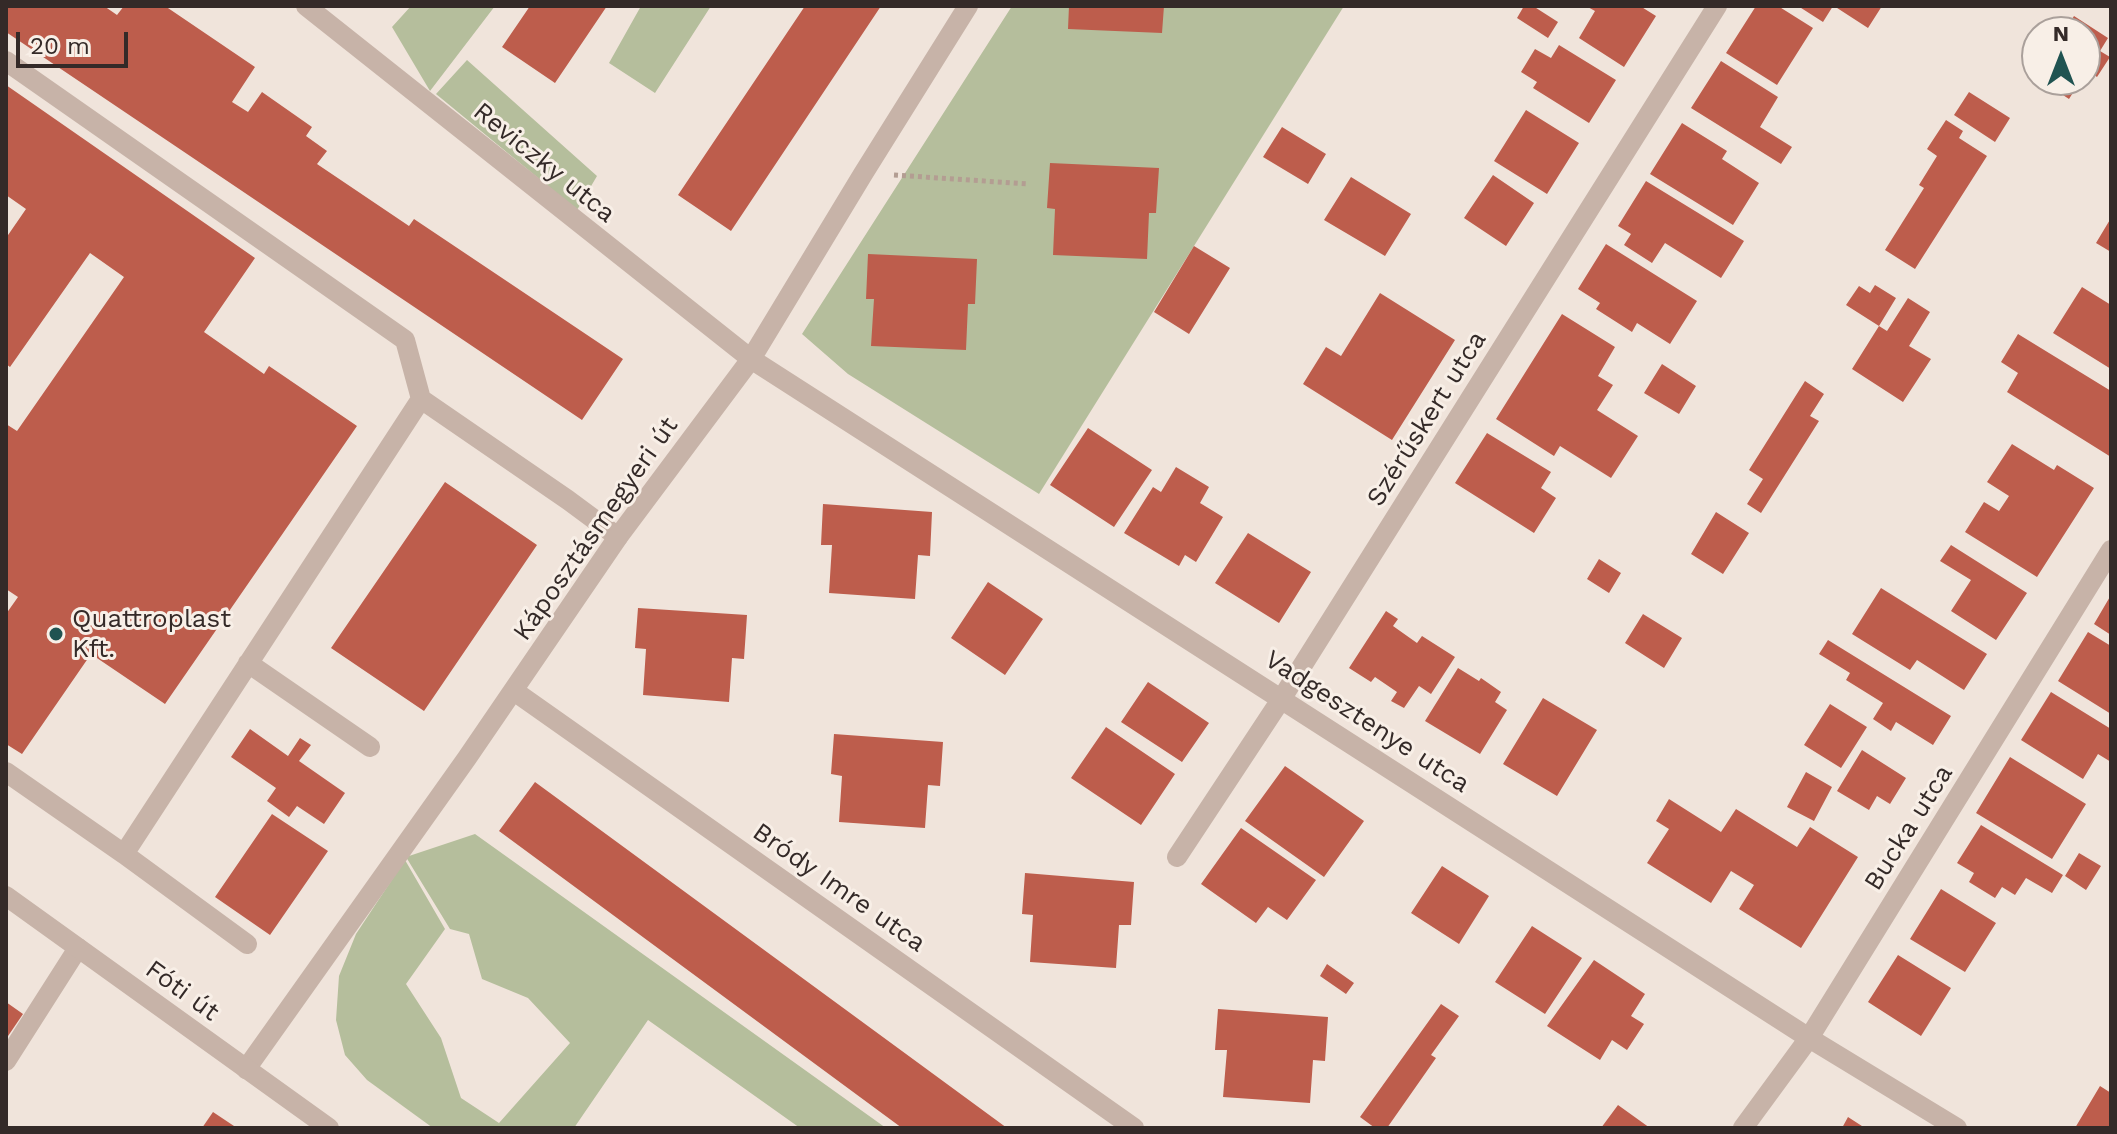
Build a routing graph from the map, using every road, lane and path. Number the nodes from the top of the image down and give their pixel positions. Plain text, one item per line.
1 (306, 6) edge
2 (968, 6) edge
3 (1717, 6) edge
4 (6, 61) edge
5 (863, 174) junction
6 (1029, 184) dead end
7 (751, 359) junction
8 (421, 399) junction
9 (618, 537) junction
10 (2111, 550) edge
11 (248, 663) junction
12 (514, 691) junction
13 (1282, 698) junction
14 (370, 747) dead end
15 (6, 772) edge
16 (124, 854) junction
17 (1177, 857) dead end
18 (6, 896) edge
19 (247, 944) dead end
20 (78, 948) junction
21 (1809, 1038) junction
22 (6, 1061) edge
23 (246, 1069) junction
24 (329, 1128) edge
25 (1134, 1128) edge
26 (1743, 1128) edge
27 (1957, 1128) edge

1 - 7 street, Reviczky utca
2 - 5 street, Káposztásmegyeri út
3 - 13 street, Szérűskert utca
4 - 8 street
5 - 6 path
5 - 7 street, Káposztásmegyeri út
7 - 9 street, Káposztásmegyeri út
7 - 13 street, Vadgesztenye utca
8 - 9 street
8 - 11 street
9 - 12 street, Káposztásmegyeri út
10 - 21 street, Bucka utca
11 - 14 street
11 - 16 street
12 - 23 street, Káposztásmegyeri út
12 - 25 street, Bródy Imre utca
13 - 17 street, Szérűskert utca
13 - 21 street, Vadgesztenye utca
15 - 16 street
16 - 19 street
18 - 20 street, Fóti út
20 - 22 street
20 - 23 street, Fóti út
21 - 26 street, Bucka utca
21 - 27 street, Vadgesztenye utca
23 - 24 street, Fóti út

